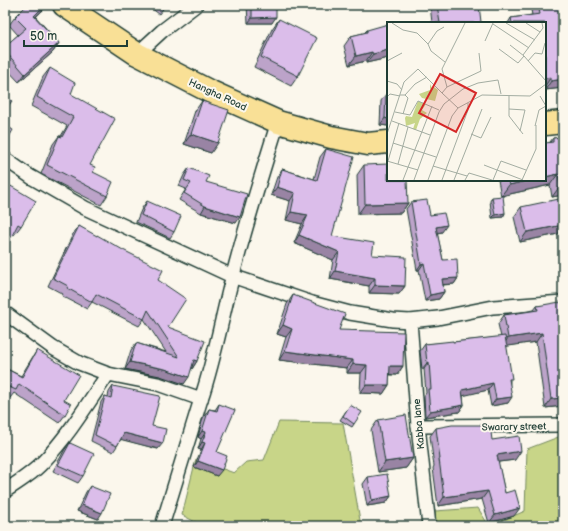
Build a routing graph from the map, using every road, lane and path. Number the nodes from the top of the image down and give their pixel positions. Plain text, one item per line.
1 (64, 5) edge
2 (196, 5) edge
3 (137, 54) junction
4 (278, 122) junction
5 (563, 122) edge
6 (546, 124) edge
7 (387, 142) edge
8 (5, 159) edge
9 (232, 276) junction
10 (563, 302) edge
11 (5, 314) edge
12 (410, 321) junction
13 (108, 374) junction
14 (201, 399) junction
15 (563, 425) edge
16 (418, 426) junction
17 (5, 491) edge
18 (162, 526) edge
19 (429, 526) edge

1 - 3 highway, Hangha Road
2 - 3 street
3 - 4 highway, Hangha Road
4 - 7 highway, Hangha Road
4 - 9 street
5 - 6 highway
8 - 9 street
9 - 12 street
9 - 14 street
10 - 12 street
11 - 13 street
12 - 16 street, Kabba lane
13 - 14 street
13 - 17 street
14 - 18 street
15 - 16 street, Swarary street
16 - 19 street, Kabba lane

